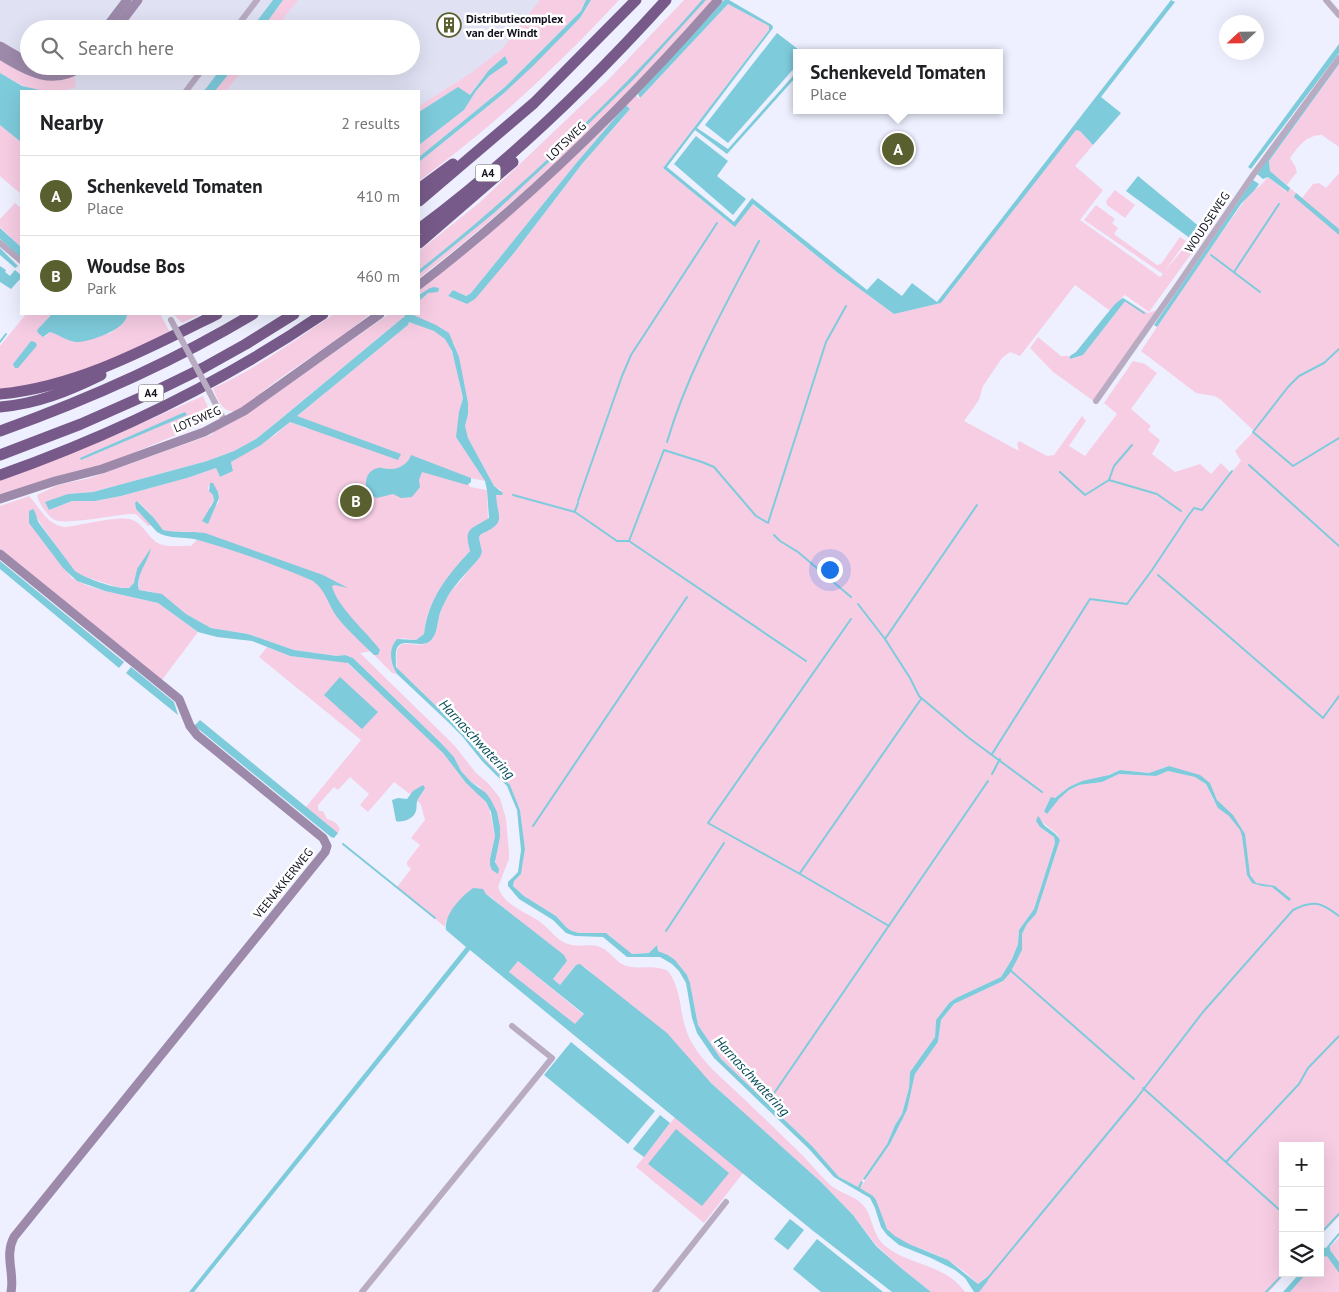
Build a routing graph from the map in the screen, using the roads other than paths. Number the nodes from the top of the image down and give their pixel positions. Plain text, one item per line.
1 (127, 0) edge
2 (138, 0) edge
3 (257, 0) edge
4 (636, 0) edge
5 (666, 0) edge
6 (718, 0) edge
7 (1326, 0) edge
8 (1339, 15) edge
9 (112, 20) edge
10 (123, 20) edge
11 (242, 20) edge
12 (0, 46) edge
13 (0, 55) edge
14 (20, 57) edge
15 (1339, 58) edge
16 (20, 67) edge
17 (40, 75) edge
18 (56, 75) edge
19 (198, 75) edge
20 (187, 90) edge
21 (534, 103) junction
22 (556, 115) junction
23 (420, 189) edge
24 (420, 200) edge
25 (420, 228) edge
26 (420, 242) edge
27 (0, 243) edge
28 (20, 260) edge
29 (420, 284) edge
30 (215, 315) edge
31 (251, 315) edge
32 (292, 315) edge
33 (321, 315) edge
34 (379, 315) edge
35 (170, 317) edge
36 (175, 335) junction
37 (0, 394) edge
38 (1096, 400) dead end
39 (0, 407) edge
40 (225, 422) junction
41 (0, 431) edge
42 (0, 455) edge
43 (0, 474) edge
44 (0, 499) edge
45 (0, 554) edge
46 (512, 1026) dead end
47 (726, 1202) dead end
48 (11, 1292) edge
49 (362, 1292) edge
50 (655, 1292) edge

1 - 9 street
2 - 10 street
3 - 11 street
4 - 21 highway, A4
5 - 22 highway, A4
6 - 29 street, LOTSWEG
7 - 8 street
12 - 14 street
13 - 16 street
15 - 38 street, WOUDSEWEG
17 - 18 street
19 - 20 street
21 - 23 highway, A4
21 - 24 highway, A4
22 - 25 highway, A4
22 - 26 highway, A4
27 - 28 street
30 - 36 highway
31 - 41 highway, A4
32 - 42 highway, A4
33 - 43 highway, A4
34 - 40 street, LOTSWEG
35 - 40 street, bridge
36 - 37 highway
36 - 39 highway
40 - 44 street, LOTSWEG
45 - 48 street, VEENAKKERWEG
46 - 49 street
47 - 50 street

